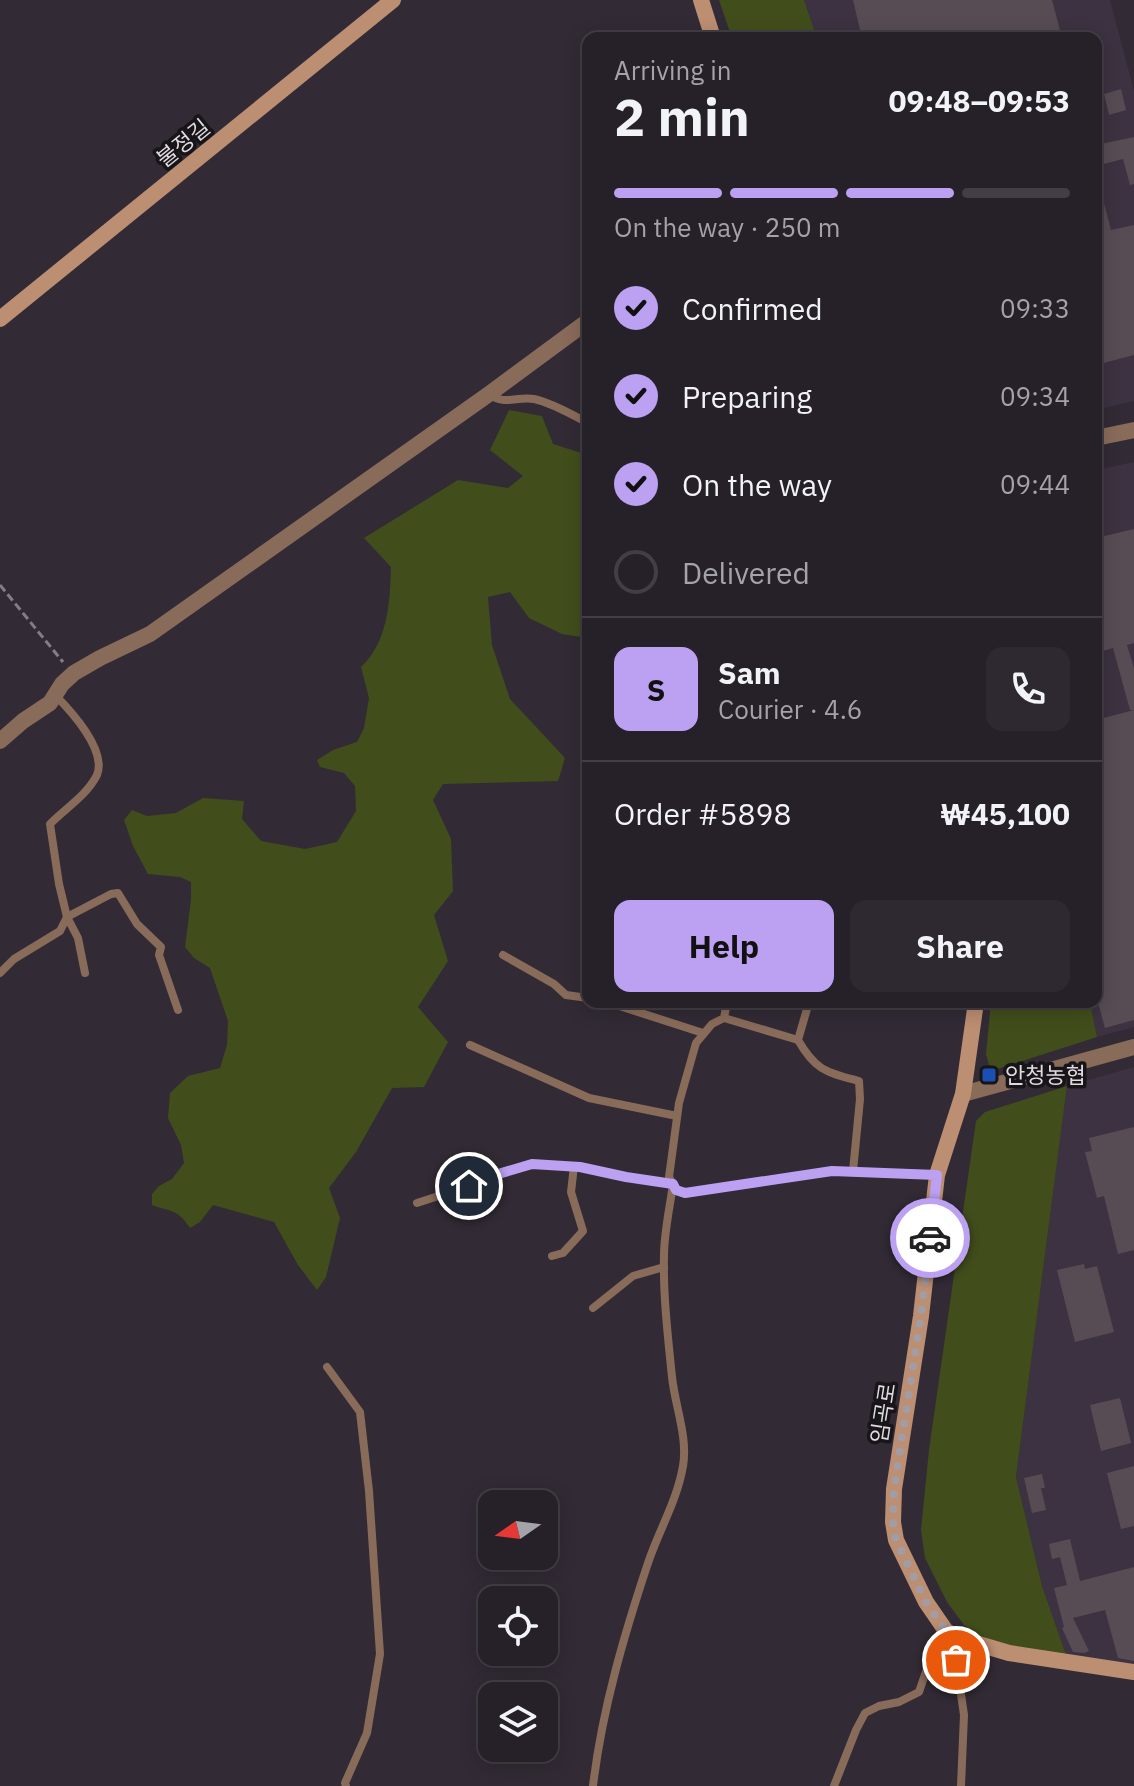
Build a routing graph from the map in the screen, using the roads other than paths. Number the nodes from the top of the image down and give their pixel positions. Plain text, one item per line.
1 (393, 0) edge
2 (701, 0) edge
3 (711, 32) edge
4 (0, 319) edge
5 (582, 325) edge
6 (489, 394) junction
7 (582, 420) edge
8 (1134, 430) edge
9 (1102, 437) edge
10 (55, 695) junction
11 (0, 741) edge
12 (67, 917) junction
13 (503, 955) dead end
14 (0, 973) edge
15 (85, 973) dead end
16 (582, 997) edge
17 (626, 1008) edge
18 (726, 1008) edge
19 (807, 1008) edge
20 (975, 1008) edge
21 (178, 1010) dead end
22 (724, 1018) junction
23 (703, 1033) junction
24 (798, 1040) junction
25 (470, 1045) dead end
26 (1134, 1047) edge
27 (963, 1094) junction
28 (677, 1116) junction
29 (574, 1166) junction
30 (853, 1171) junction
31 (937, 1175) junction
32 (673, 1184) junction
33 (417, 1203) dead end
34 (552, 1256) dead end
35 (664, 1267) junction
36 (593, 1308) dead end
37 (327, 1367) dead end
38 (943, 1627) junction
39 (958, 1638) junction
40 (1134, 1672) edge
41 (346, 1786) edge
42 (593, 1786) edge
43 (834, 1786) edge
44 (961, 1786) edge

1 - 4 main road, 불정길
2 - 3 main road
5 - 6 street
6 - 7 lane
6 - 10 street
8 - 9 street
10 - 11 street
10 - 12 lane
12 - 14 lane
12 - 15 lane
12 - 21 lane
13 - 16 lane
17 - 23 lane
18 - 22 lane
19 - 24 lane
20 - 27 main road, 임곡로
22 - 23 lane
22 - 24 lane
23 - 28 lane
24 - 30 lane
25 - 28 lane
26 - 27 street
27 - 31 main road, 임곡로
28 - 32 lane
29 - 32 lane
29 - 33 lane
29 - 34 lane
30 - 31 lane
30 - 32 lane
31 - 38 main road, 임곡로
32 - 35 lane
35 - 36 lane
35 - 42 lane
37 - 41 lane
38 - 39 main road, 임곡로
38 - 43 lane
39 - 40 main road, 임곡로
39 - 44 lane

